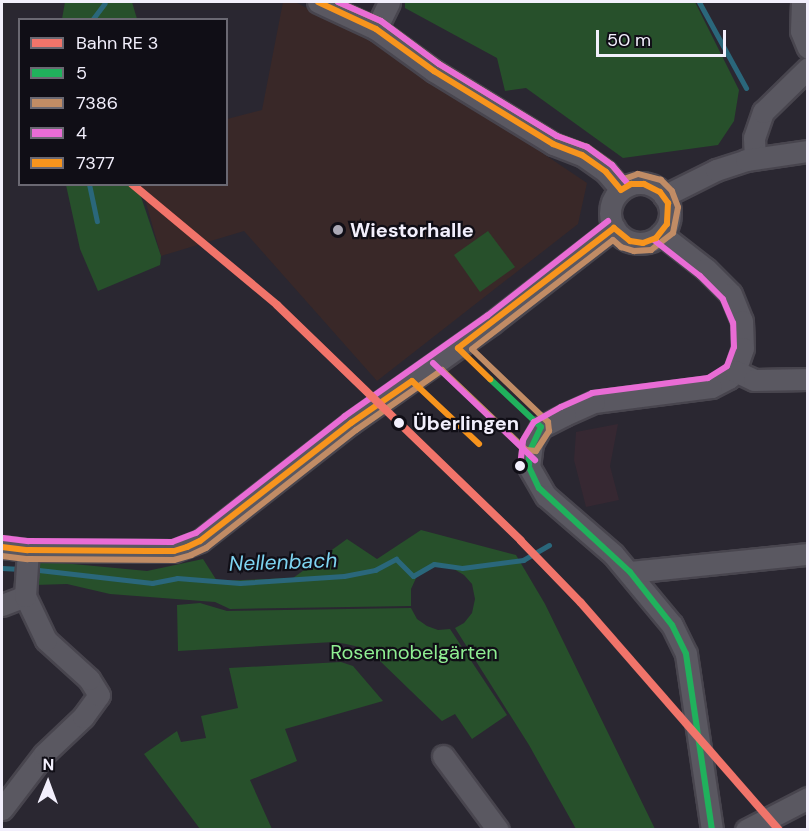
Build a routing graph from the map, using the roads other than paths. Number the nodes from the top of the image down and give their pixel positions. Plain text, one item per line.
1 (318, 2) edge
2 (390, 2) edge
3 (802, 2) edge
4 (376, 29) junction
5 (807, 48) edge
6 (807, 68) edge
7 (807, 151) edge
8 (755, 158) junction
9 (621, 190) junction
10 (664, 196) junction
11 (614, 228) junction
12 (661, 234) junction
13 (735, 371) junction
14 (807, 379) edge
15 (2, 547) edge
16 (807, 554) edge
17 (26, 571) junction
18 (630, 572) junction
19 (2, 605) edge
20 (443, 756) dead end
21 (807, 798) edge
22 (2, 809) edge
23 (498, 830) edge
24 (711, 830) edge
25 (746, 830) edge

1 - 4 street
2 - 4 street
3 - 5 street
4 - 9 street
6 - 8 street
7 - 8 street
8 - 10 street
9 - 10 street
9 - 11 street
10 - 12 street
11 - 12 street
11 - 17 street
12 - 13 street
13 - 14 street
13 - 18 street
15 - 17 street
16 - 18 street
17 - 19 street
17 - 22 street
18 - 24 street
20 - 23 street
21 - 25 street

